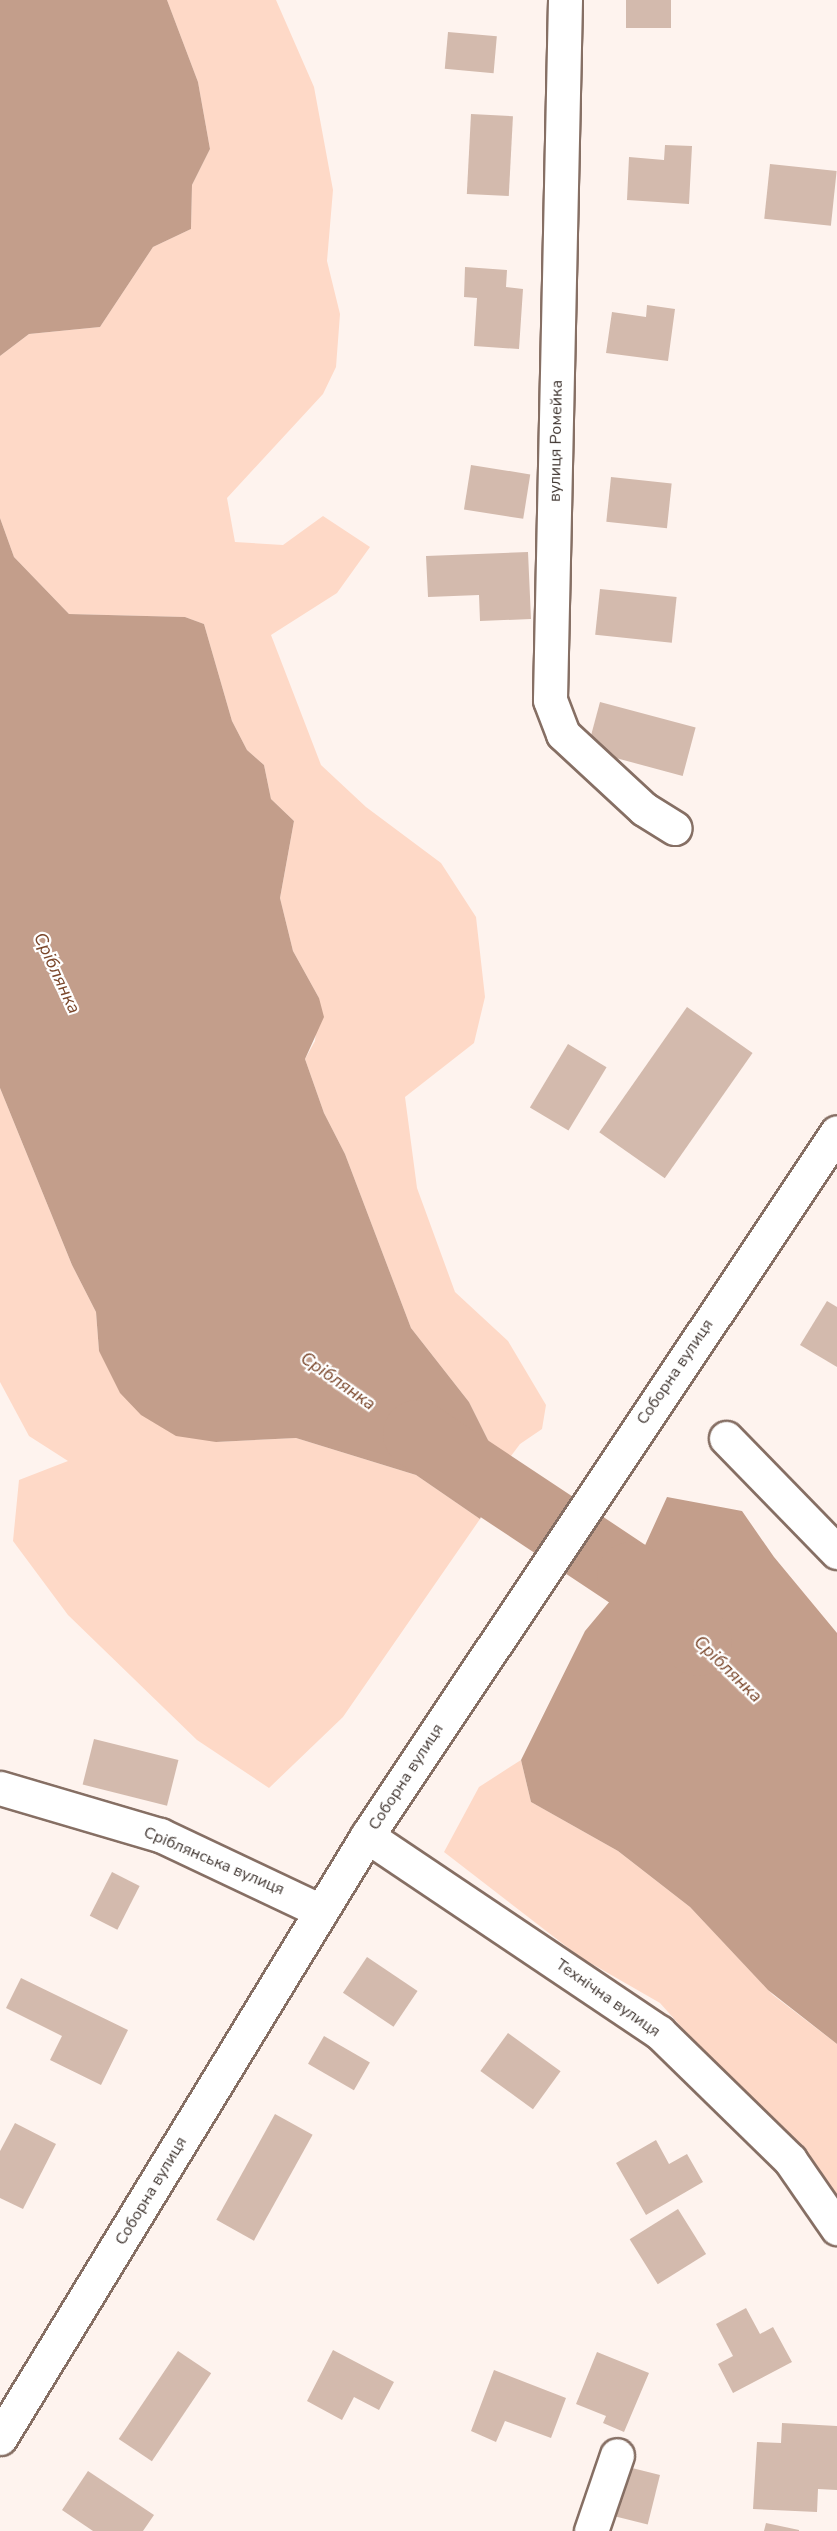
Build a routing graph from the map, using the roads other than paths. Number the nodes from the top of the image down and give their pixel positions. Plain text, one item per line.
1 (566, 0) edge
2 (675, 828) dead end
3 (837, 1132) edge
4 (726, 1438) dead end
5 (837, 1552) edge
6 (0, 1788) edge
7 (367, 1836) junction
8 (321, 1911) junction
9 (837, 2228) edge
10 (0, 2438) edge
11 (617, 2455) dead end
12 (591, 2531) edge

1 - 2 street, вулиця Ромейка
3 - 7 street, Соборна вулиця
4 - 5 street
6 - 8 street, Сріблянська вулиця
7 - 8 street, Соборна вулиця
7 - 9 street, Технічна вулиця
8 - 10 street, Соборна вулиця
11 - 12 street

